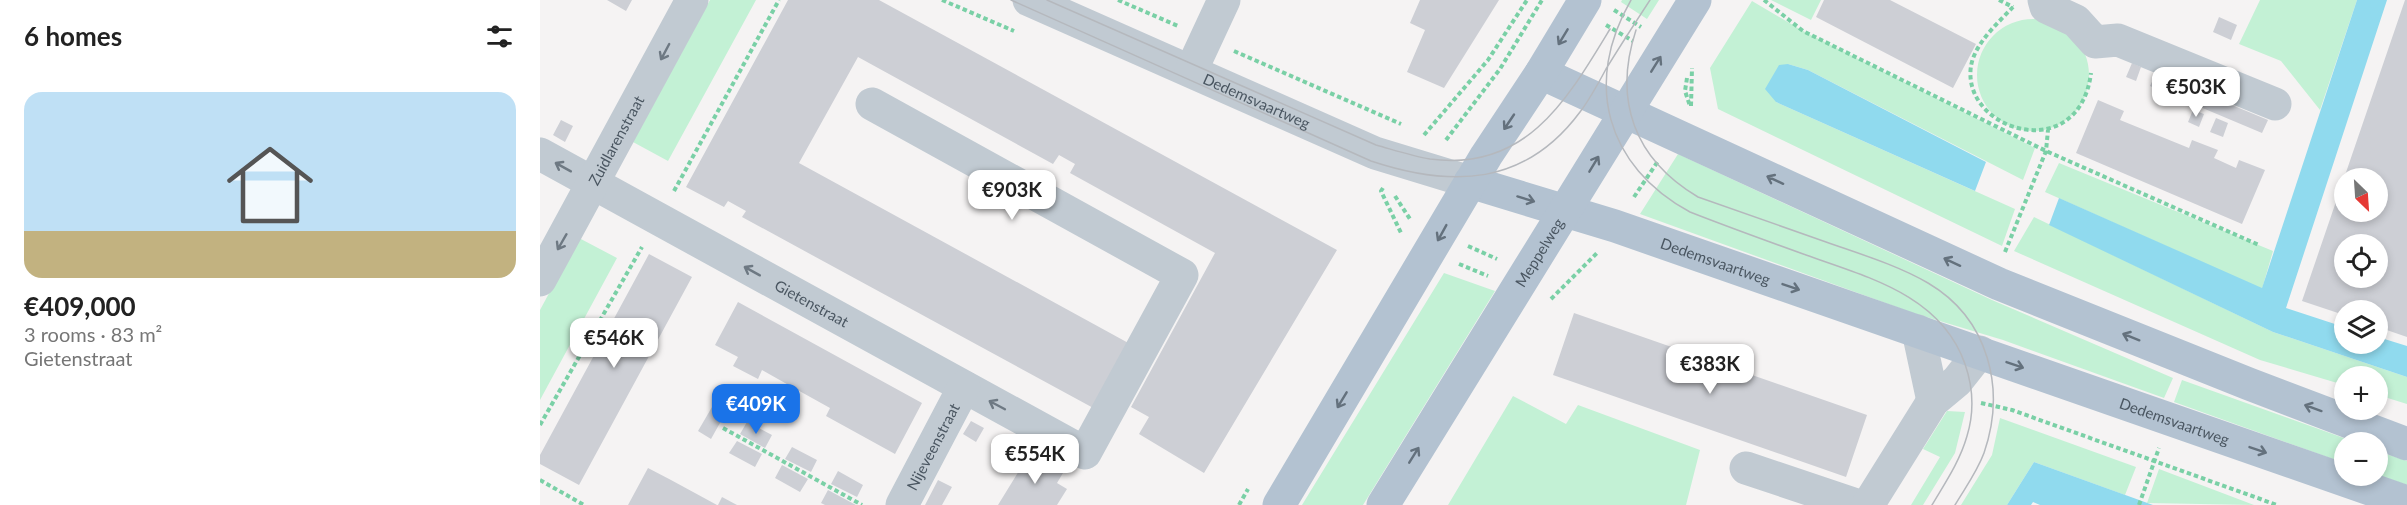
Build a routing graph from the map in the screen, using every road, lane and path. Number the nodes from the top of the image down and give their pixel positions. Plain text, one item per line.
1 (692, 0) edge
2 (1118, 0) edge
3 (1224, 0) edge
4 (1542, 0) edge
5 (1695, 0) edge
6 (1764, 0) edge
7 (2000, 0) edge
8 (1030, 2) edge
9 (1582, 4) edge
10 (2031, 4) edge
11 (1206, 39) junction
12 (2095, 42) junction
13 (1660, 57) junction
14 (1191, 71) junction
15 (1541, 73) junction
16 (1685, 91) dead end
17 (872, 104) dead end
18 (2275, 104) dead end
19 (1691, 108) dead end
20 (1625, 114) junction
21 (1402, 125) dead end
22 (1413, 129) dead end
23 (2048, 130) junction
24 (1424, 134) dead end
25 (2046, 151) junction
26 (540, 154) edge
27 (1424, 168) junction
28 (1470, 182) junction
29 (595, 184) junction
30 (1381, 190) dead end
31 (1565, 211) junction
32 (1441, 234) junction
33 (2259, 245) dead end
34 (2003, 259) dead end
35 (1527, 273) junction
36 (540, 280) edge
37 (1918, 331) junction
38 (1980, 352) junction
39 (964, 387) junction
40 (1933, 401) junction
41 (2168, 419) junction
42 (723, 428) dead end
43 (2407, 444) edge
44 (2154, 462) junction
45 (1746, 468) dead end
46 (540, 480) edge
47 (2407, 502) edge
48 (584, 505) edge
49 (862, 505) edge
50 (903, 505) edge
51 (1280, 505) edge
52 (1383, 505) edge
53 (1856, 505) edge
54 (1868, 505) edge
55 (2139, 505) edge
56 (2277, 505) edge

1 -> 29 street, Zuidlarenstraat
2 - 11 path
3 - 11 street
4 - 27 path
5 - 13 main road, Meppelweg
6 - 25 path
7 - 10 path
8 - 14 street, Dedemsvaartweg
9 - 13 path
9 -> 15 main road
10 - 12 street
10 - 23 path
11 - 14 street
11 - 21 path
12 - 18 street
12 - 23 path
20 -> 13 main road, Meppelweg
14 - 27 street, Dedemsvaartweg
15 - 20 main road
15 -> 28 main road
16 - 19 path
17 -> 39 street, Gietenstraat
31 -> 20 main road, Meppelweg
43 -> 20 main road
22 - 24 path
23 - 25 path
25 - 33 path
25 - 34 path
29 -> 26 street, Gietenstraat
27 - 28 street, Dedemsvaartweg
28 -> 31 main road, Dedemsvaartweg
28 -> 32 main road
29 -> 36 street, Zuidlarenstraat
39 -> 29 street, Gietenstraat
30 - 32 path
31 - 35 main road, Meppelweg
31 -> 37 main road, Dedemsvaartweg
32 - 35 path
32 -> 51 main road
52 -> 35 main road, Meppelweg
37 - 38 main road, Dedemsvaartweg
37 - 40 street
38 - 40 street
38 -> 41 main road, Dedemsvaartweg
39 - 50 street, Nijeveenstraat
40 - 44 path
40 - 54 street
41 - 44 path
41 -> 47 main road, Dedemsvaartweg
42 - 49 path
44 - 55 path
44 - 56 path
45 - 53 street
46 - 48 path

